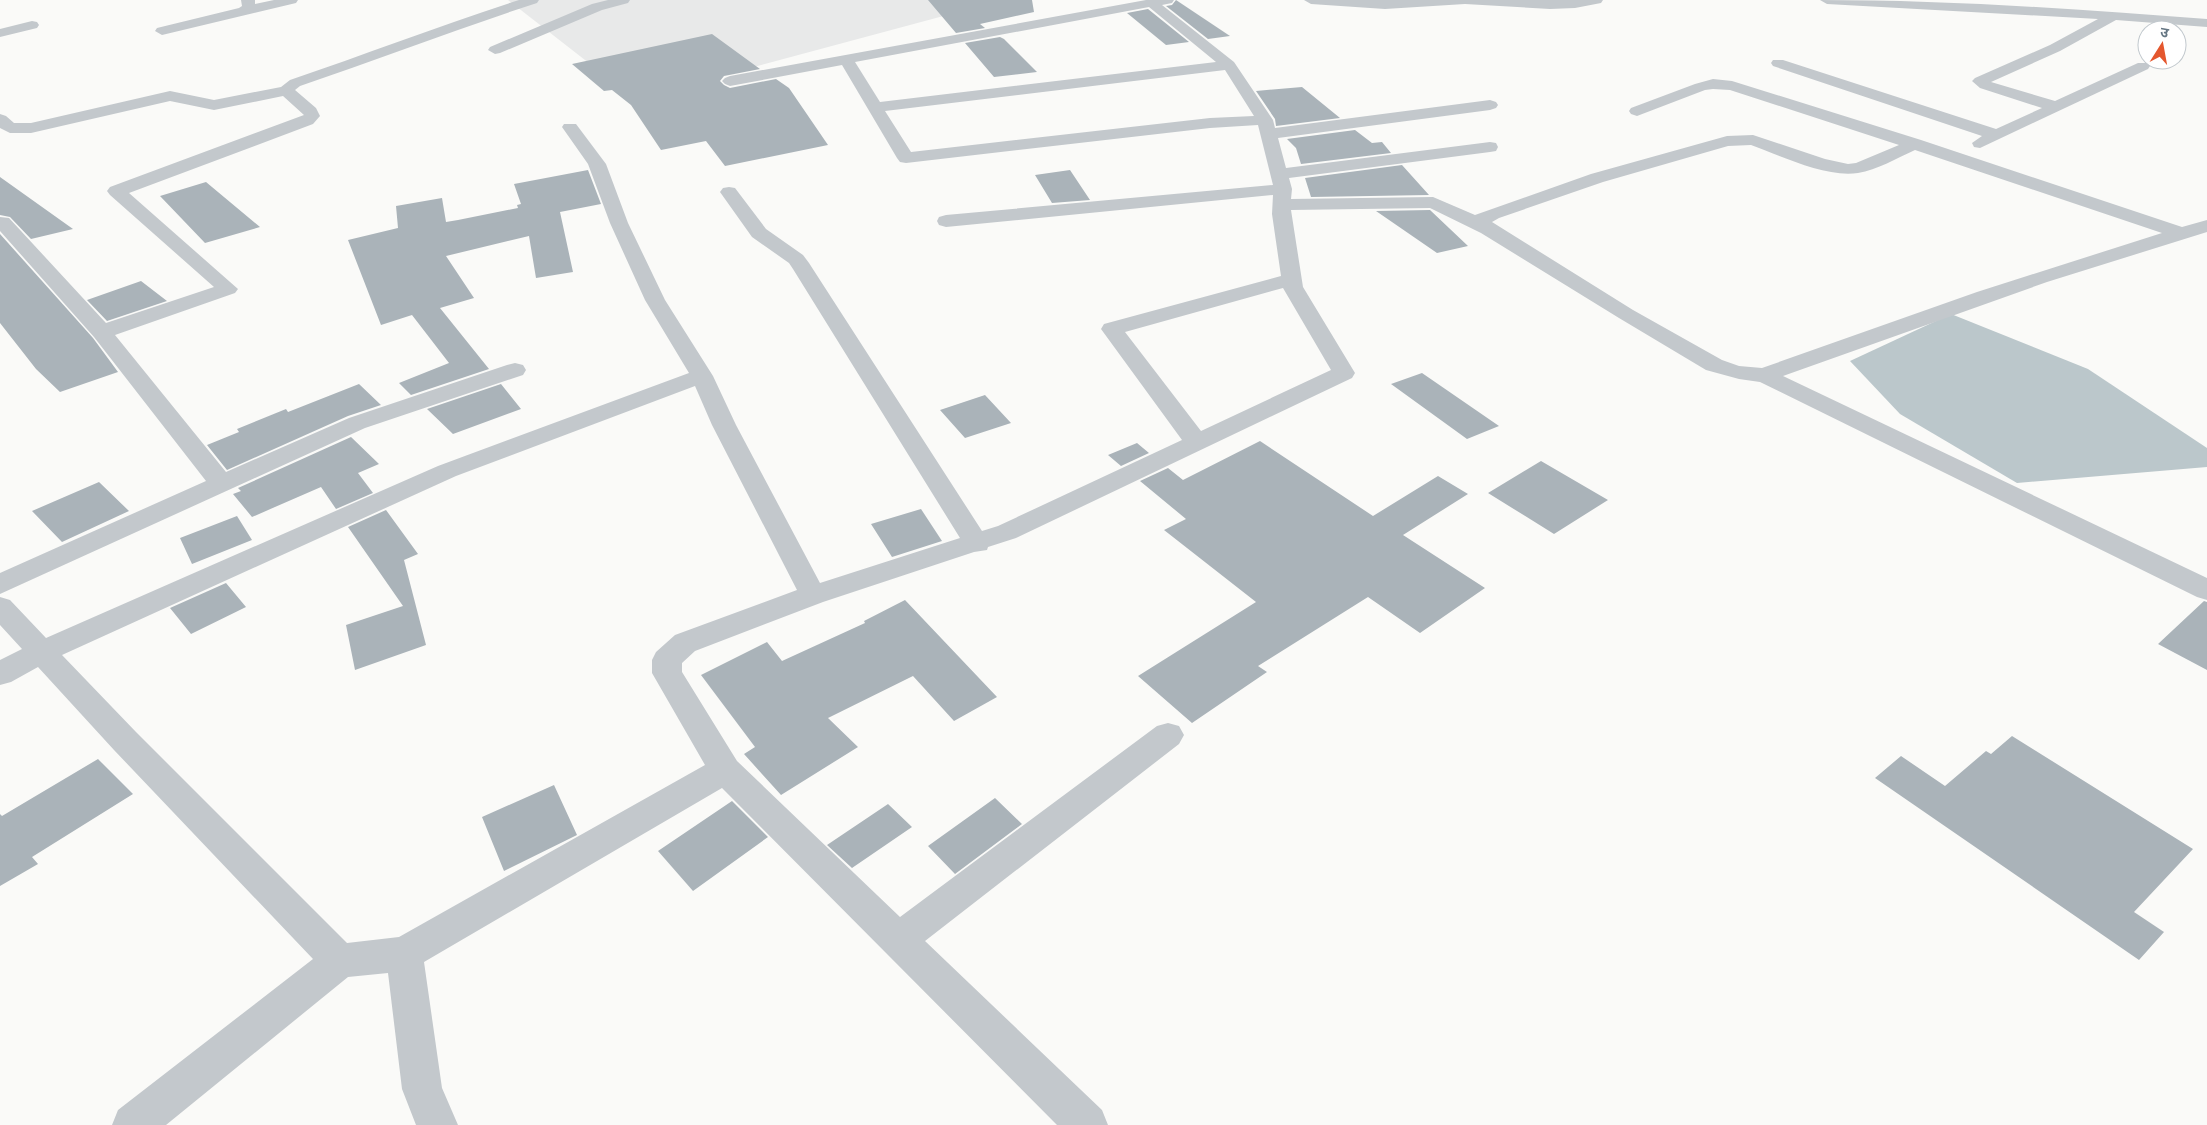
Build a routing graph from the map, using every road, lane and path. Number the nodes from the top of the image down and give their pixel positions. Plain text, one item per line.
1 (291, 0) edge
2 (623, 0) edge
3 (1311, 0) edge
4 (1596, 0) edge
5 (1827, 0) edge
6 (520, 1) edge
7 (1160, 2) edge
8 (246, 5) edge
9 (2114, 9) junction
10 (2206, 23) edge
11 (32, 25) dead end
12 (162, 31) dead end
13 (0, 33) edge
14 (495, 50) dead end
15 (847, 60) junction
16 (1778, 64) dead end
17 (1229, 65) junction
18 (2137, 68) edge
19 (730, 81) dead end
20 (286, 91) junction
21 (1490, 105) dead end
22 (875, 107) junction
23 (2057, 107) junction
24 (1637, 111) dead end
25 (0, 119) edge
26 (570, 127) dead end
27 (1266, 127) junction
28 (1997, 135) junction
29 (1915, 144) junction
30 (1490, 148) dead end
31 (1952, 156) junction
32 (1281, 189) junction
33 (729, 192) dead end
34 (946, 221) dead end
35 (2, 222) dead end
36 (2207, 226) edge
37 (1488, 229) junction
38 (2180, 233) junction
39 (1292, 279) junction
40 (102, 332) junction
41 (515, 370) dead end
42 (1764, 375) junction
43 (702, 376) junction
44 (1197, 443) junction
45 (221, 483) junction
46 (977, 544) junction
47 (0, 584) edge
48 (2207, 590) edge
49 (813, 595) junction
50 (0, 607) edge
51 (41, 652) junction
52 (0, 674) edge
53 (1168, 734) dead end
54 (725, 770) junction
55 (899, 939) junction
56 (404, 954) junction
57 (340, 961) junction
58 (133, 1125) edge
59 (437, 1125) edge
60 (1088, 1125) edge

1 - 8 street
2 - 14 street
3 - 4 street
5 - 9 street
6 - 20 street
7 - 15 street
7 - 17 street
8 - 12 street
9 - 10 street
9 - 23 street
11 - 13 street
15 - 19 street
15 - 22 street
16 - 28 street
17 - 22 street
17 - 27 street
18 - 23 street
20 - 25 street
20 - 40 street
21 - 27 street
22 - 27 street
23 - 28 street
24 - 29 street
26 - 43 street
27 - 32 street
28 - 31 street
29 - 31 street
29 - 37 street
30 - 32 street
31 - 38 street
32 - 34 street
32 - 37 street
32 - 39 street
33 - 46 street
35 - 40 street
36 - 38 street
37 - 42 street
38 - 42 street
39 - 44 street
39 - 44 street
40 - 45 street
41 - 45 street
42 - 48 street
43 - 49 street
43 - 51 street
44 - 46 street
45 - 47 street
46 - 49 street
49 - 54 street
50 - 51 street
51 - 52 street
51 - 57 street
53 - 55 street
54 - 55 street
54 - 56 street
55 - 60 street
56 - 57 street
56 - 59 street
57 - 58 street

